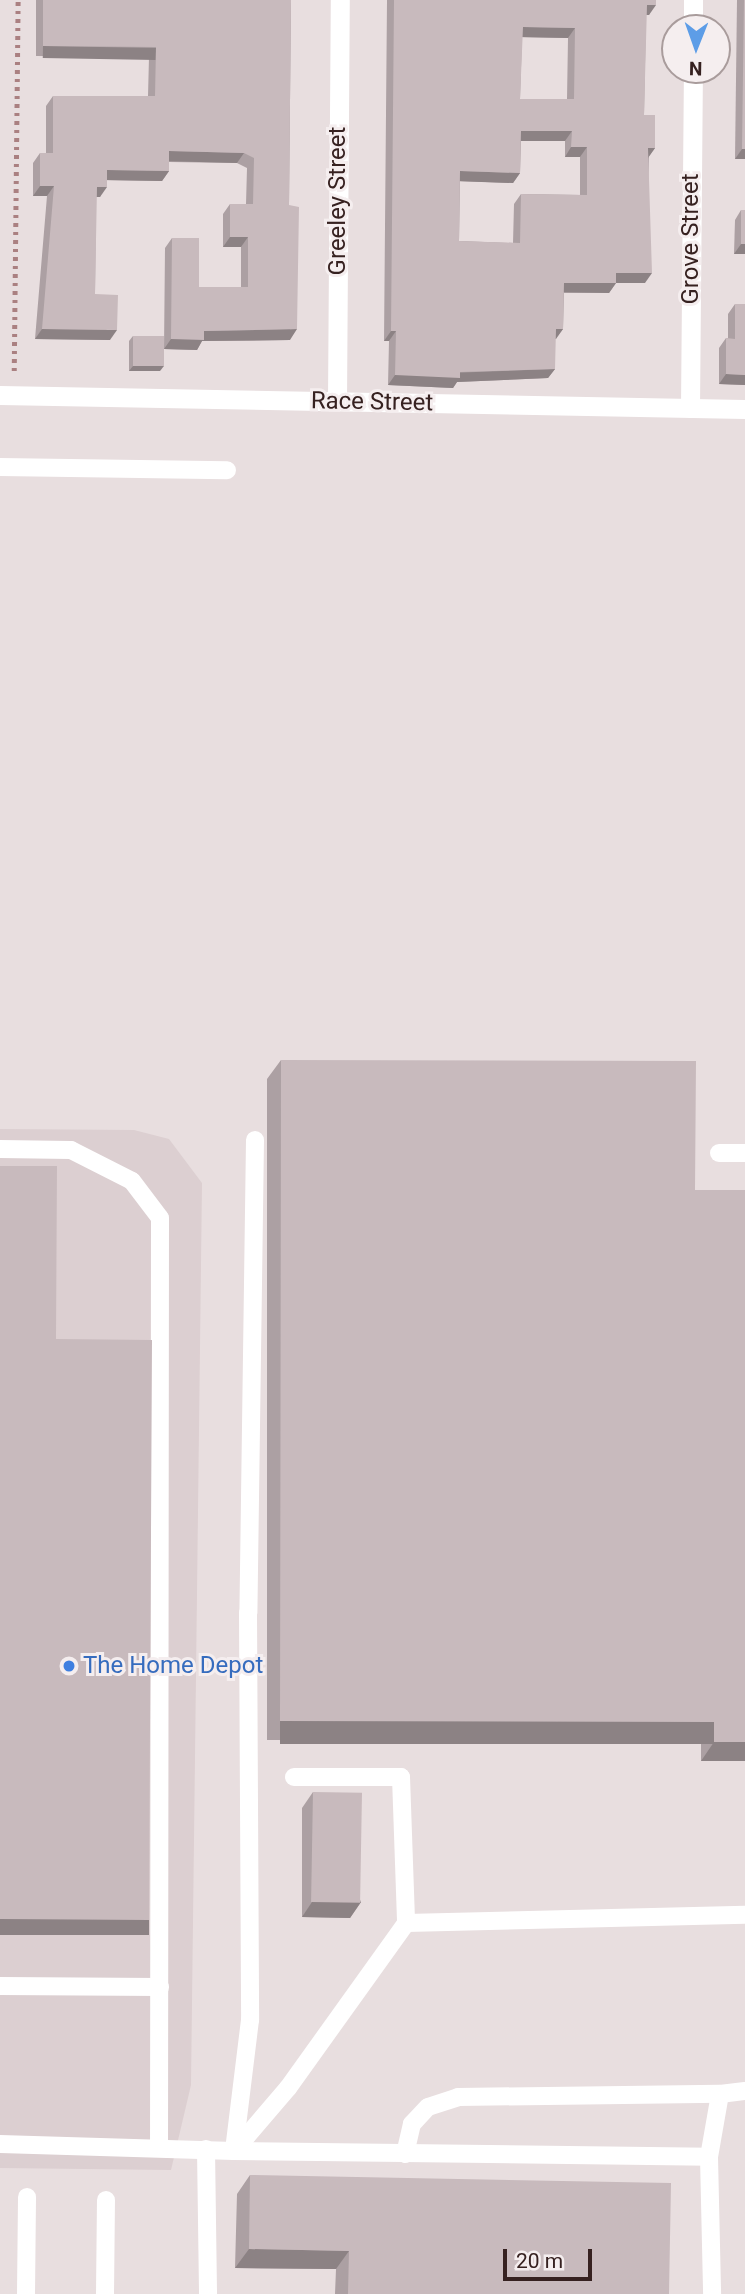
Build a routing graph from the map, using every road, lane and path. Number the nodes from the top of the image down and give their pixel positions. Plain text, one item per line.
1 (18, 0) edge
2 (340, 0) edge
3 (693, 84) edge
4 (13, 376) dead end
5 (0, 395) edge
6 (337, 401) junction
7 (690, 408) junction
8 (745, 409) edge
9 (0, 467) edge
10 (227, 470) dead end
11 (255, 1140) dead end
12 (0, 1149) edge
13 (719, 1153) dead end
14 (745, 1153) edge
15 (294, 1777) dead end
16 (745, 1915) edge
17 (406, 1923) junction
18 (0, 1986) edge
19 (160, 1987) junction
20 (745, 2091) edge
21 (720, 2094) junction
22 (0, 2144) edge
23 (159, 2146) junction
24 (206, 2149) junction
25 (234, 2151) junction
26 (405, 2154) junction
27 (709, 2157) junction
28 (27, 2197) dead end
29 (106, 2200) dead end
30 (26, 2294) edge
31 (105, 2294) edge
32 (208, 2294) edge
33 (712, 2294) edge

1 - 4 path
2 - 6 street, Greeley Street
3 - 7 street, Grove Street
5 - 6 street, Race Street
6 - 7 street, Race Street
7 - 8 street, Race Street
9 - 10 lane
11 - 25 lane
12 - 19 lane
13 - 14 lane
15 - 17 lane
16 - 17 lane
17 - 25 lane
18 - 19 lane
19 - 23 lane
20 - 21 lane
21 - 26 lane
21 - 27 lane
22 - 23 lane
23 - 24 lane
24 - 25 lane
24 - 32 lane
25 - 26 lane
26 - 27 lane
27 - 33 lane
28 - 30 lane
29 - 31 lane

